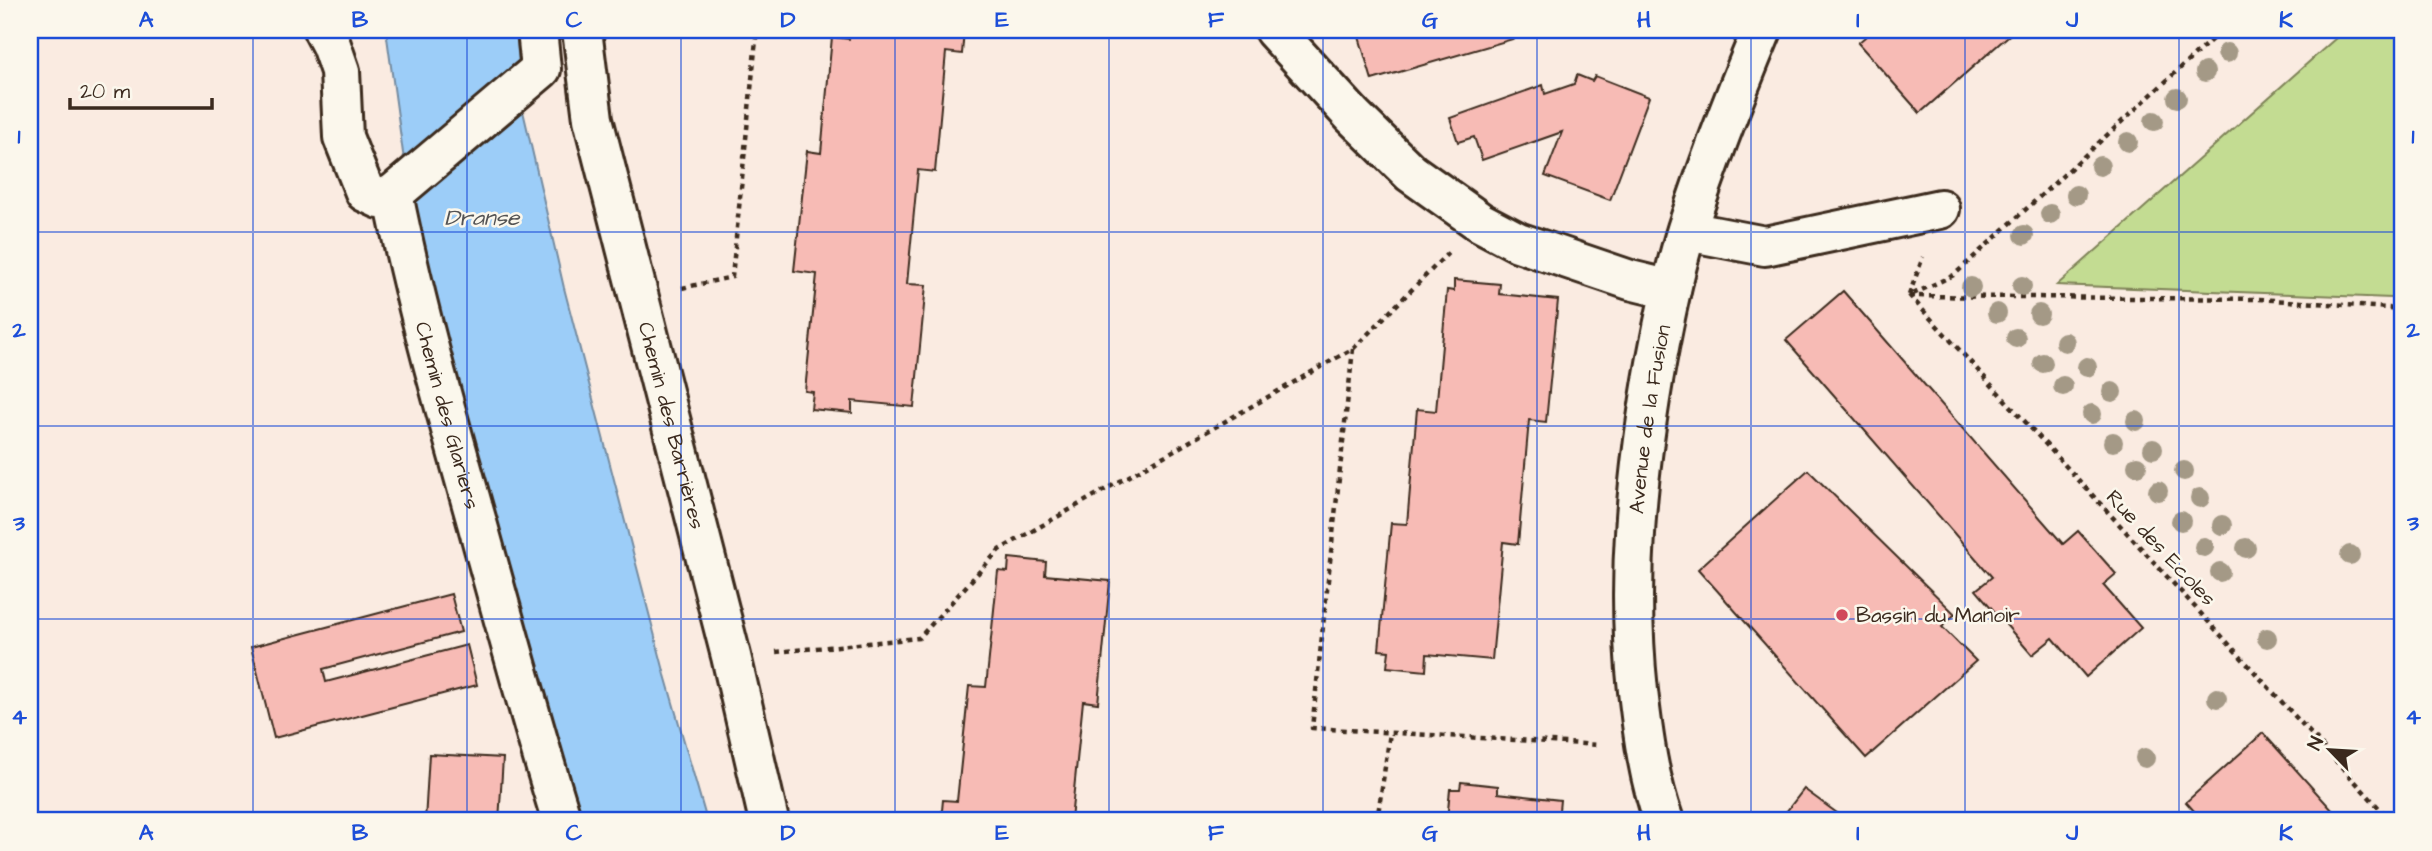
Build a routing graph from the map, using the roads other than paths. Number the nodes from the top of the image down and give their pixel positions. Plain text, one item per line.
1 (323, 30) edge
2 (537, 30) edge
3 (582, 30) edge
4 (1274, 30) edge
5 (1762, 30) edge
6 (393, 194) junction
7 (1940, 209) dead end
8 (1687, 231) junction
9 (1671, 290) junction
10 (562, 821) edge
11 (769, 821) edge
12 (1664, 821) edge

1 - 6 street
2 - 6 street
3 - 11 street, Chemin des Barrières
4 - 9 street
5 - 8 street, Avenue de la Fusion
6 - 10 street, Chemin des Glariers
7 - 8 street
8 - 9 street, Avenue de la Fusion
9 - 12 street, Avenue de la Fusion

